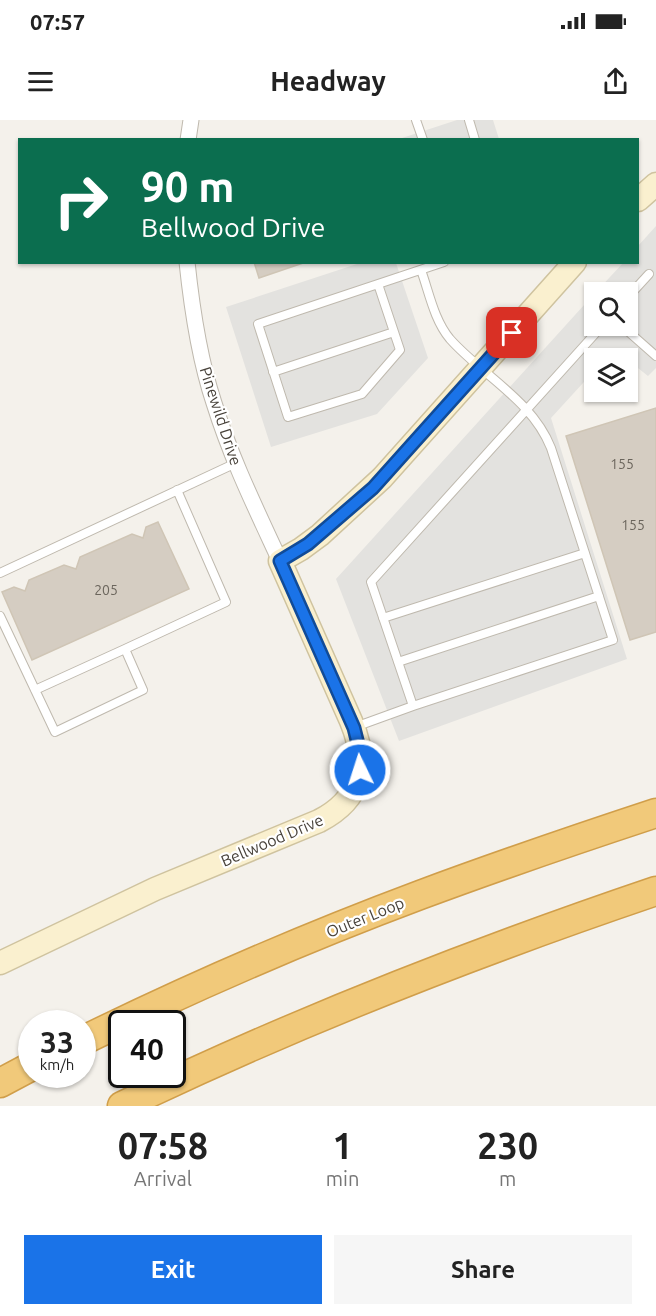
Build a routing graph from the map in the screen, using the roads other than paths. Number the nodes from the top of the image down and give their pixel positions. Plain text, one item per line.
1 (190, 120) edge
2 (469, 120) edge
3 (419, 121) edge
4 (188, 138) edge
5 (423, 138) edge
6 (474, 138) edge
7 (187, 264) edge
8 (438, 264) edge
9 (573, 264) edge
10 (421, 270) junction
11 (649, 274) dead end
12 (378, 284) junction
13 (638, 286) edge
14 (394, 332) junction
15 (593, 336) edge
16 (633, 336) edge
17 (656, 356) edge
18 (481, 368) junction
19 (273, 372) junction
20 (526, 410) junction
21 (236, 463) junction
22 (177, 490) junction
23 (585, 553) junction
24 (280, 561) junction
25 (0, 573) edge
26 (599, 596) junction
27 (0, 616) edge
28 (383, 618) junction
29 (125, 649) junction
30 (398, 662) junction
31 (35, 690) junction
32 (413, 706) junction
33 (354, 728) junction
34 (656, 813) edge
35 (656, 891) edge
36 (0, 963) edge
37 (96, 1035) edge
38 (18, 1073) edge
39 (0, 1083) edge
40 (122, 1106) edge

1 - 4 street
2 - 6 lane
3 - 5 lane
7 - 21 street, Pinewild Drive
8 - 10 lane
9 - 18 street
10 - 12 lane
10 - 18 lane
11 - 13 lane
12 - 14 lane
12 - 19 lane
14 - 19 lane
14 - 19 lane
15 - 20 lane
16 - 17 lane
18 - 20 lane
18 - 24 street
20 - 23 lane
20 - 28 lane
21 - 22 lane
21 - 24 street, Pinewild Drive
22 - 25 lane
22 - 29 lane
23 - 26 lane
23 - 28 lane
24 - 33 street, Bellwood Drive
26 - 30 lane
26 - 32 lane
27 - 31 lane
28 - 30 lane
29 - 31 lane
29 - 31 lane
30 - 32 lane
32 - 33 lane
33 - 36 street, Bellwood Drive
34 - 37 highway, Outer Loop
35 - 40 highway
38 - 39 highway

